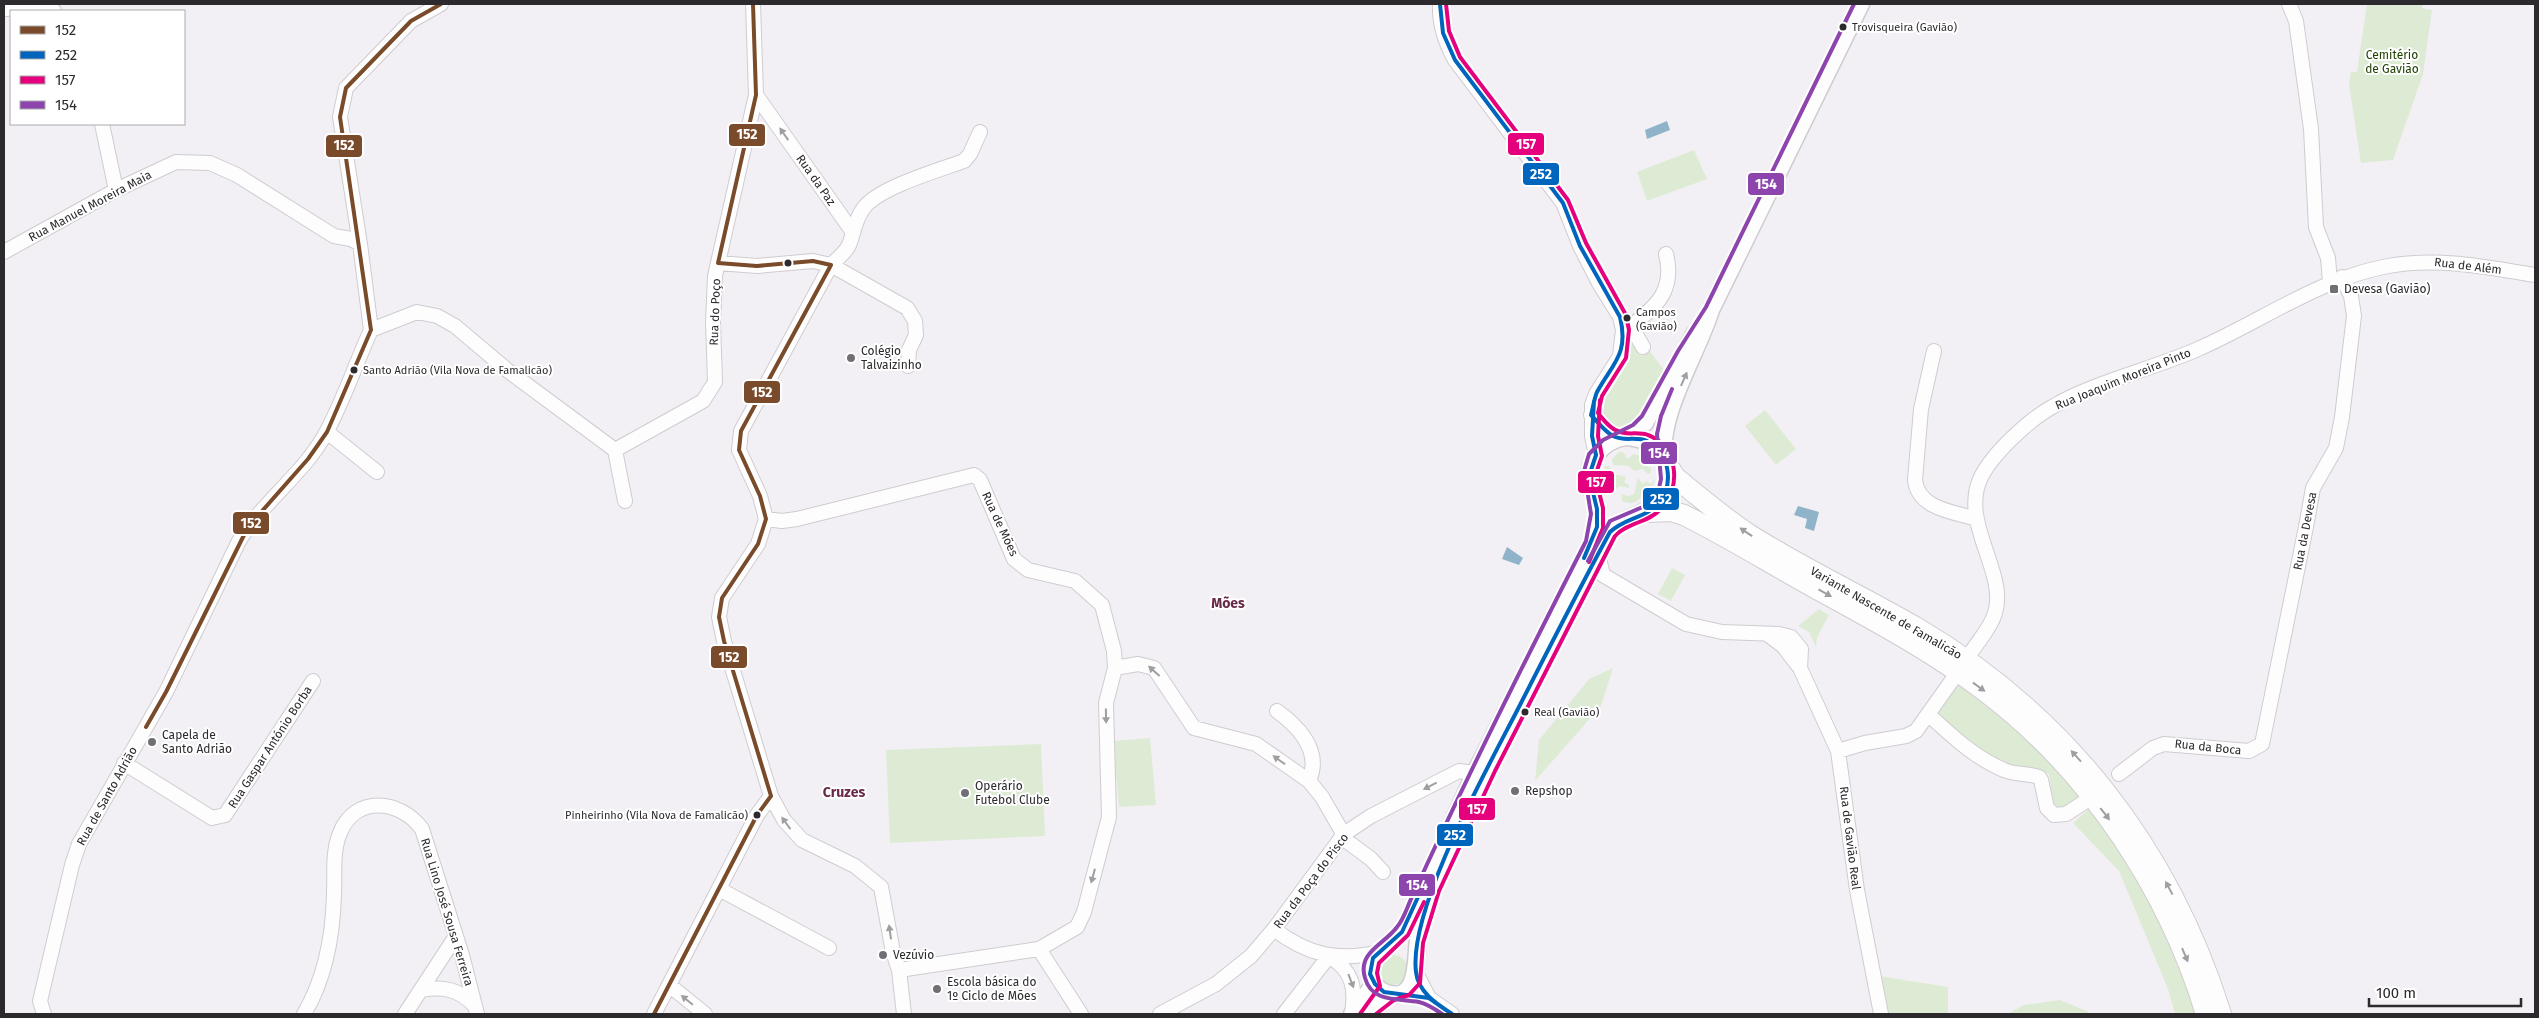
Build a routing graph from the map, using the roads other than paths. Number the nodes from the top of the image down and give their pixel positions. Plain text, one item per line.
1 (441, 4) edge
2 (752, 4) edge
3 (1440, 4) edge
4 (1861, 4) edge
5 (2289, 4) edge
6 (4, 9) edge
7 (48, 10) edge
8 (756, 94) junction
9 (102, 125) edge
10 (980, 132) dead end
11 (116, 190) junction
12 (852, 231) junction
13 (360, 244) junction
14 (4, 252) edge
15 (1666, 254) dead end
16 (718, 263) junction
17 (831, 265) junction
18 (2535, 275) edge
19 (2340, 278) junction
20 (1711, 310) junction
21 (1625, 325) junction
22 (371, 330) junction
23 (1643, 347) dead end
24 (1934, 351) dead end
25 (908, 366) dead end
26 (1592, 415) junction
27 (327, 432) junction
28 (1622, 438) junction
29 (615, 450) junction
30 (1596, 455) junction
31 (1666, 461) junction
32 (377, 472) dead end
33 (1595, 497) junction
34 (625, 501) dead end
35 (1641, 514) junction
36 (766, 519) junction
37 (1977, 519) junction
38 (1598, 554) junction
39 (1603, 575) junction
40 (1584, 582) junction
41 (1972, 651) dead end
42 (1115, 668) junction
43 (1953, 679) dead end
44 (313, 681) dead end
45 (1277, 711) dead end
46 (1929, 715) junction
47 (2265, 732) joint
48 (1838, 751) junction
49 (124, 763) junction
50 (1475, 773) junction
51 (2119, 774) dead end
52 (1309, 780) junction
53 (771, 796) junction
54 (2084, 803) dead end
55 (1344, 834) junction
56 (1383, 872) dead end
57 (719, 888) junction
58 (1274, 930) junction
59 (456, 936) junction
60 (829, 948) dead end
61 (1039, 949) junction
62 (1382, 950) junction
63 (1330, 956) junction
64 (1416, 969) junction
65 (899, 970) junction
66 (1374, 984) junction
67 (669, 985) junction
68 (420, 990) junction
69 (1394, 993) junction
70 (1429, 998) junction
71 (476, 1010) edge
72 (44, 1014) edge
73 (304, 1014) edge
74 (404, 1014) edge
75 (654, 1014) edge
76 (706, 1014) edge
77 (904, 1014) edge
78 (1081, 1014) edge
79 (1160, 1014) edge
80 (1284, 1014) edge
81 (1352, 1014) edge
82 (1367, 1014) edge
83 (1452, 1014) edge
84 (1880, 1014) edge
85 (2206, 1014) edge
86 (2221, 1014) edge

1 - 13 street
2 - 8 street, Rua do Poço
3 - 21 street
4 - 20 main road
5 - 19 street
6 - 7 street
12 -> 8 street, Rua da Paz
8 - 16 street, Rua do Poço
9 - 11 street
10 - 12 street
11 - 13 street, Rua Manuel Moreira Maia
11 - 14 street, Rua Manuel Moreira Maia
12 - 17 street
13 - 22 street
15 - 21 street
16 - 17 street
16 - 29 street, Rua do Poço
17 - 25 street
17 - 36 street
18 - 19 street, Rua de Além
19 - 37 street, Rua Joaquim Moreira Pinto
19 - 47 street, Rua da Devesa
20 - 28 main road
31 -> 20 main road
21 - 23 street
21 - 26 street
22 - 27 street, Rua de Santo Adrião
22 - 29 street
24 - 37 street
26 - 28 street
26 - 30 street
27 - 32 street
27 - 49 street, Rua de Santo Adrião
28 - 30 main road
28 - 31 main road
29 - 34 street
30 - 33 main road
31 - 35 main road
86 -> 31 highway, Variante Nascente de Famalicão
33 - 35 main road
33 - 50 main road
35 - 38 main road
35 -> 85 highway, Variante Nascente de Famalicão
36 - 42 street, Rua de Mões
36 - 53 street
37 - 41 street, Rua Joaquim Moreira Pinto
38 - 39 street
38 - 40 main road
39 - 40 street
39 - 48 street, Rua de Gavião Real
40 - 64 main road
52 -> 42 street
42 -> 61 street
43 - 46 street
44 - 49 street, Rua Gaspar António Borba
45 - 52 street
46 - 48 street
46 - 54 street
47 - 51 street, Rua da Boca
48 - 84 street, Rua de Gavião Real
49 - 72 street, Rua de Santo Adrião
50 -> 55 street, Rua da Poça do Pisco
50 - 62 main road
52 - 55 street
53 - 57 street
65 -> 53 street
55 - 56 street
55 - 58 street, Rua da Poça do Pisco
57 - 60 street
57 - 67 street
58 - 63 street
58 - 79 street, Rua da Poça do Pisco
59 - 68 street
59 - 71 street, Rua Lino José Sousa Ferreira
59 - 73 street, Rua Lino José Sousa Ferreira
61 - 65 street
61 - 78 street
62 - 63 street
62 - 64 main road
62 - 66 main road
63 - 80 street
63 -> 81 street
64 - 69 main road
64 - 70 street
65 - 77 street
66 - 69 main road
66 - 81 main road
67 - 75 street
76 -> 67 street
68 - 71 street
68 - 74 street
69 - 70 street
69 - 82 main road
70 - 83 street

